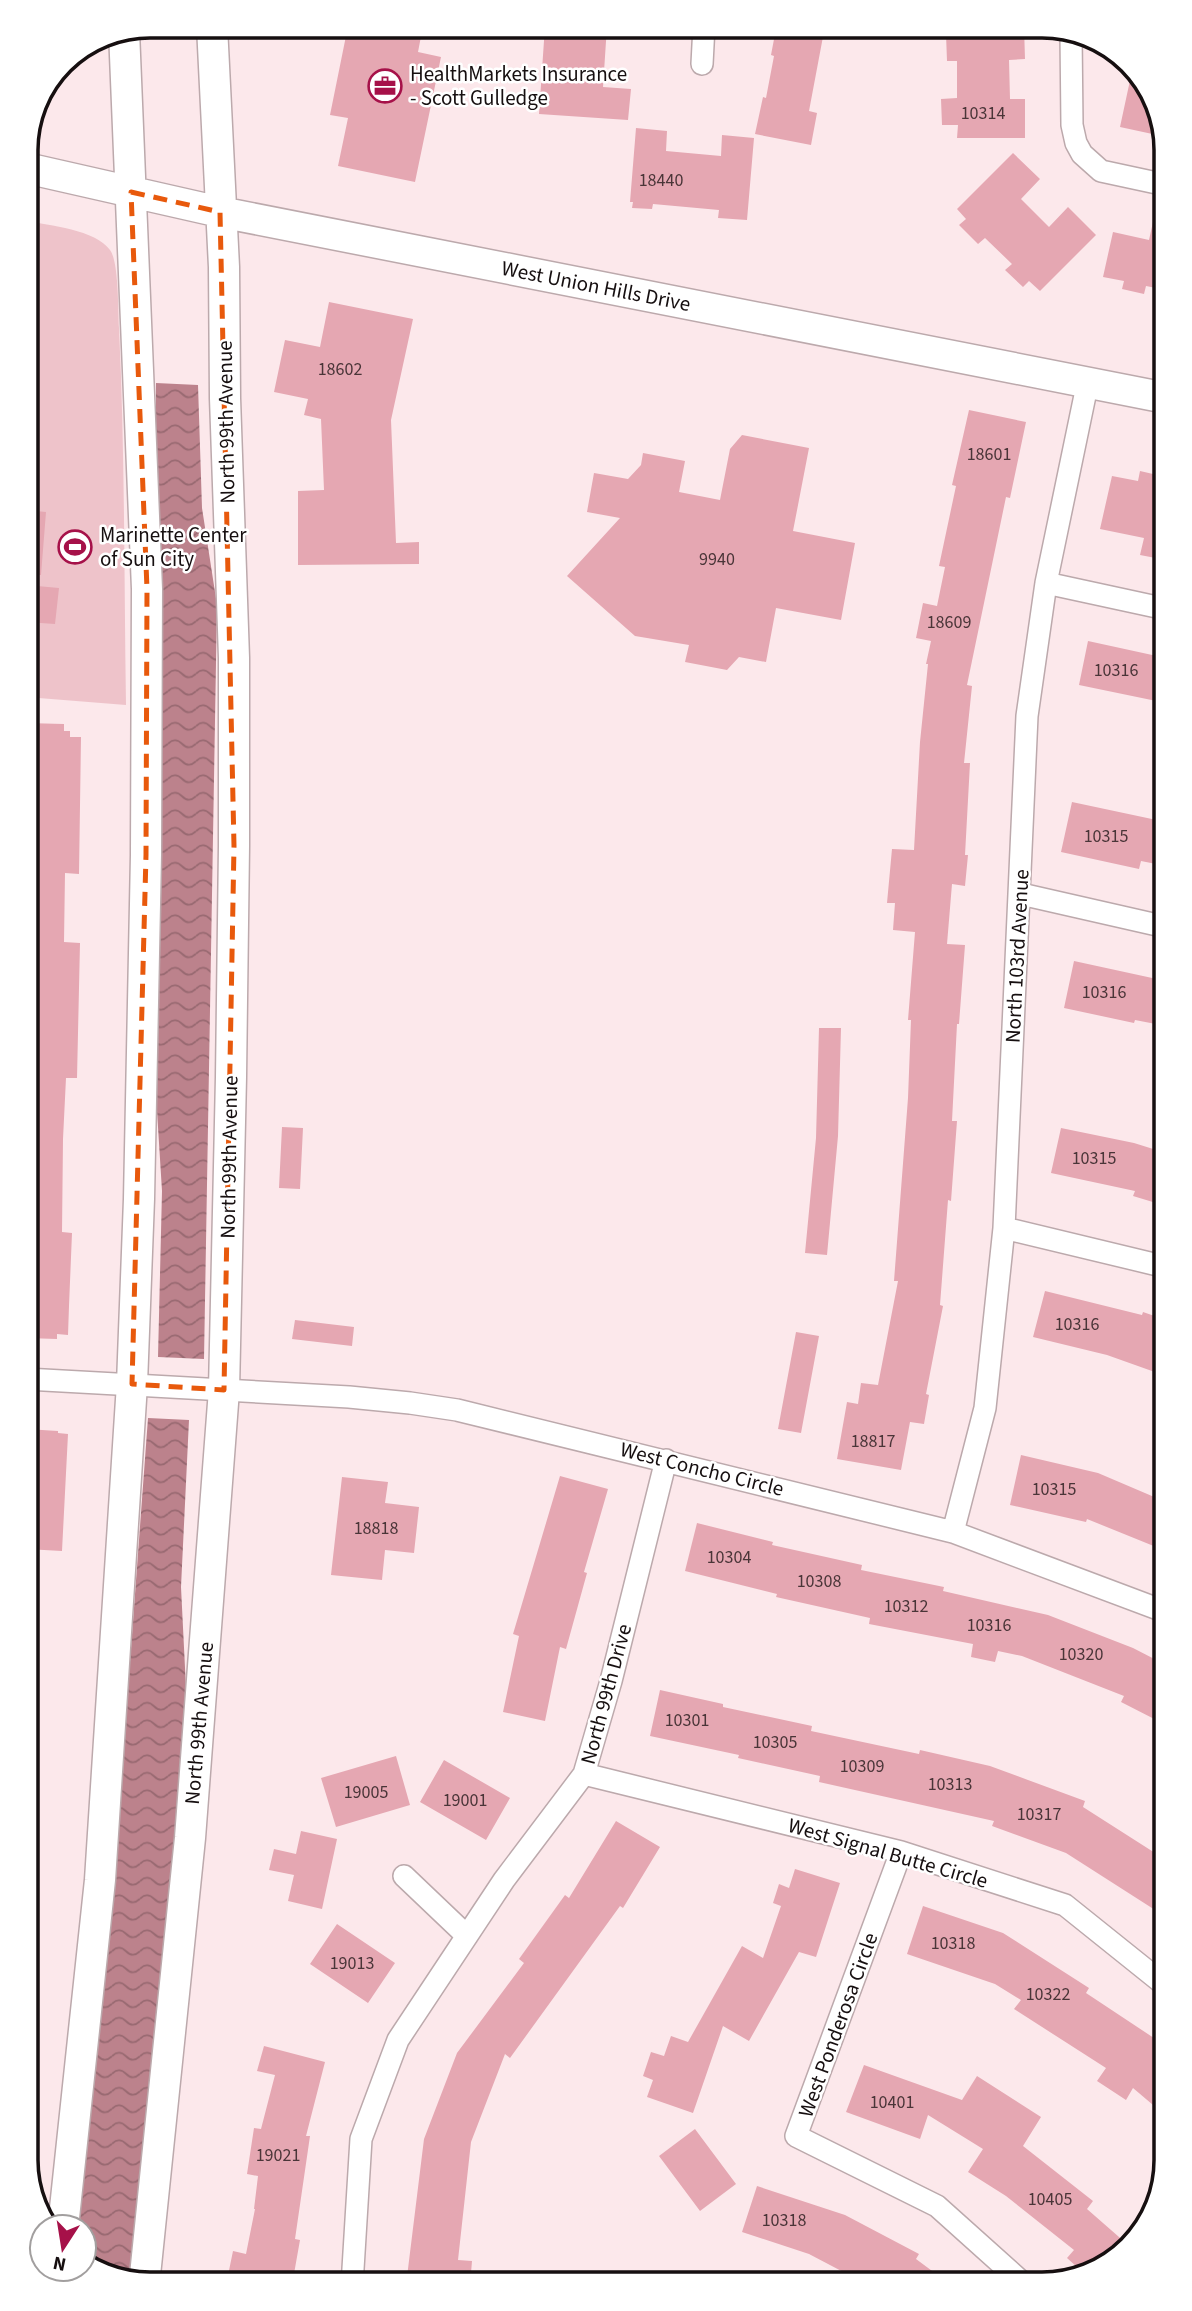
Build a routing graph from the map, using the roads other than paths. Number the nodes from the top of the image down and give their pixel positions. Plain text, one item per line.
1 (213, 39) edge
2 (703, 39) edge
3 (124, 42) edge
4 (1071, 42) edge
5 (702, 64) dead end
6 (39, 171) edge
7 (1154, 182) edge
8 (131, 192) junction
9 (220, 212) junction
10 (1087, 381) junction
11 (1154, 395) edge
12 (1046, 583) junction
13 (1154, 606) edge
14 (1021, 894) junction
15 (1154, 924) edge
16 (1004, 1228) junction
17 (1154, 1264) edge
18 (39, 1380) edge
19 (132, 1384) junction
20 (223, 1390) junction
21 (666, 1460) junction
22 (953, 1532) junction
23 (1154, 1607) edge
24 (584, 1774) junction
25 (901, 1852) junction
26 (404, 1876) dead end
27 (467, 1936) junction
28 (1154, 1976) edge
29 (64, 2213) edge
30 (145, 2272) edge
31 (353, 2272) edge
32 (1011, 2272) edge

1 - 9 main road, North 99th Avenue
2 - 5 street
3 - 8 main road
4 - 7 street
6 - 8 main road, West Union Hills Drive
8 - 9 main road, West Union Hills Drive
8 - 19 main road
9 - 10 main road, West Union Hills Drive
9 - 20 main road, North 99th Avenue
10 - 11 main road, West Union Hills Drive
10 - 12 street, North 103rd Avenue
12 - 13 street
12 - 14 street, North 103rd Avenue
14 - 15 street
14 - 16 street, North 103rd Avenue
16 - 17 street
16 - 22 street, North 103rd Avenue
18 - 19 street, West Concho Circle
19 - 20 street, West Concho Circle
19 - 29 main road
20 - 21 street, West Concho Circle
20 - 30 main road, North 99th Avenue
21 - 22 street, West Concho Circle
21 - 24 street, North 99th Drive
22 - 23 street, West Concho Circle
24 - 25 street, West Signal Butte Circle
24 - 27 street, North 99th Drive
25 - 28 street, West Signal Butte Circle
25 - 32 street, West Ponderosa Circle
26 - 27 street
27 - 31 street, North 99th Drive

